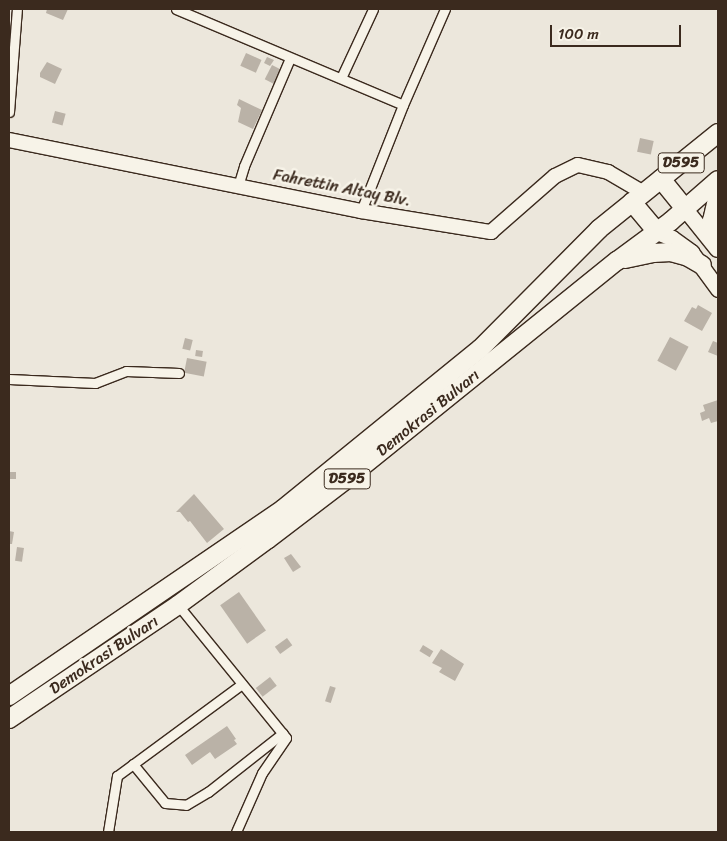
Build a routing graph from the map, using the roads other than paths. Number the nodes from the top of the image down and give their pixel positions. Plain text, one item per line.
1 (17, 9) edge
2 (176, 9) edge
3 (373, 9) edge
4 (445, 9) edge
5 (290, 58) junction
6 (341, 78) junction
7 (402, 104) junction
8 (9, 112) edge
9 (718, 133) edge
10 (9, 140) edge
11 (661, 179) junction
12 (718, 180) edge
13 (238, 186) junction
14 (718, 195) edge
15 (638, 197) junction
16 (685, 209) junction
17 (362, 211) junction
18 (664, 226) junction
19 (718, 242) edge
20 (718, 250) edge
21 (617, 261) junction
22 (702, 265) junction
23 (718, 289) edge
24 (179, 373) dead end
25 (9, 379) edge
26 (178, 605) junction
27 (242, 684) junction
28 (9, 696) edge
29 (15, 715) edge
30 (9, 729) edge
31 (283, 733) junction
32 (133, 764) junction
33 (108, 832) edge
34 (236, 832) edge

1 - 8 street
2 - 5 street
3 - 6 street
4 - 7 street
5 - 6 street
5 - 13 street
6 - 7 street
7 - 17 street
9 - 11 highway, D595
10 - 13 street, Fahrettin Altay Blv.
11 - 15 highway, D595
11 - 16 highway
12 - 16 highway, D595
13 - 17 street, Fahrettin Altay Blv.
14 - 19 highway
15 - 17 street, Fahrettin Altay Blv.
15 - 18 highway
15 - 28 highway, Demokrasi Bulvarı / D595
16 - 18 highway, D595
16 - 20 main road
18 - 21 highway, Demokrasi Bulvarı / D595
18 - 22 main road
21 - 22 highway
21 - 26 highway, Demokrasi Bulvarı / D595
22 - 23 main road
24 - 25 street
26 - 27 street
26 - 29 highway, Demokrasi Bulvarı / D595
27 - 31 street
27 - 32 street
29 - 30 street
31 - 32 street
31 - 34 street
32 - 33 street

